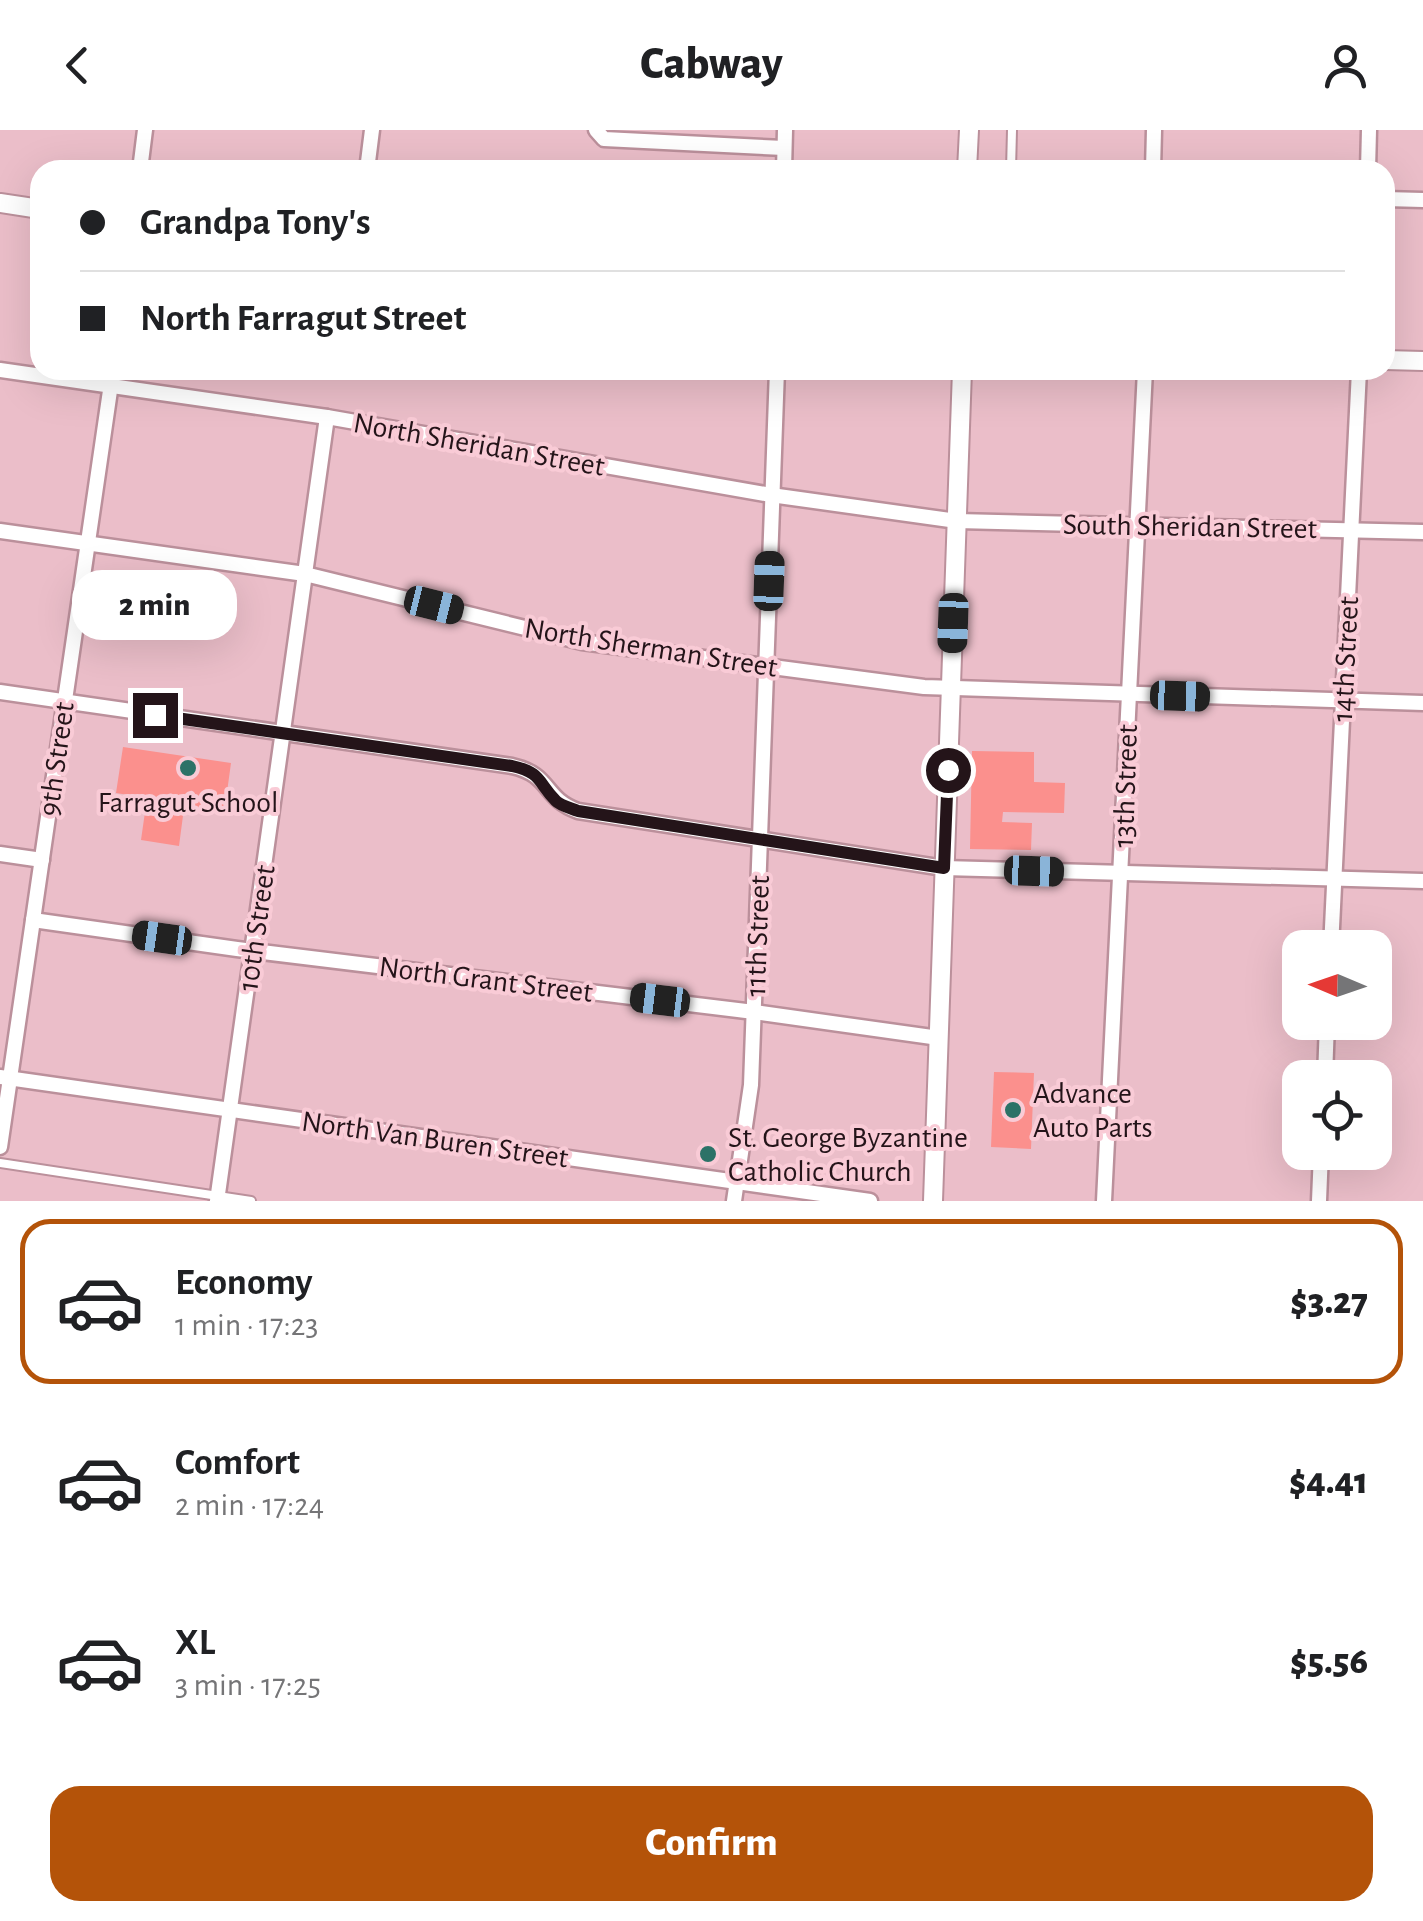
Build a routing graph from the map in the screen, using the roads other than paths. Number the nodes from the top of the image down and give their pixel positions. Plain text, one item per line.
1 (146, 130) edge
2 (372, 130) edge
3 (596, 130) edge
4 (785, 130) edge
5 (969, 130) edge
6 (1012, 130) edge
7 (1154, 130) edge
8 (1370, 130) edge
9 (784, 148) junction
10 (142, 160) edge
11 (368, 160) edge
12 (784, 160) edge
13 (968, 160) edge
14 (1011, 160) edge
15 (1153, 160) edge
16 (1368, 160) edge
17 (1395, 199) edge
18 (1423, 200) edge
19 (0, 203) edge
20 (30, 207) edge
21 (1395, 360) edge
22 (1423, 360) edge
23 (0, 370) edge
24 (30, 374) edge
25 (69, 380) edge
26 (111, 380) edge
27 (776, 380) edge
28 (962, 380) edge
29 (1144, 380) edge
30 (1358, 380) edge
31 (110, 386) junction
32 (328, 417) junction
33 (771, 495) junction
34 (957, 521) junction
35 (1137, 525) junction
36 (1351, 530) junction
37 (0, 532) edge
38 (1423, 532) edge
39 (87, 544) junction
40 (305, 574) junction
41 (766, 667) junction
42 (951, 690) junction
43 (0, 692) edge
44 (1129, 695) junction
45 (64, 701) junction
46 (1343, 702) junction
47 (1423, 704) edge
48 (283, 734) junction
49 (760, 840) junction
50 (0, 854) edge
51 (42, 860) junction
52 (944, 868) junction
53 (1121, 874) junction
54 (1334, 879) junction
55 (1423, 881) edge
56 (33, 920) junction
57 (1332, 930) edge
58 (252, 951) junction
59 (754, 1012) junction
60 (939, 1038) junction
61 (5, 1078) edge
62 (230, 1108) junction
63 (0, 1148) edge
64 (0, 1162) edge
65 (1320, 1170) edge
66 (736, 1183) junction
67 (217, 1199) edge
68 (251, 1201) edge
69 (734, 1201) edge
70 (870, 1201) edge
71 (933, 1201) edge
72 (1104, 1201) edge
73 (1319, 1201) edge

1 - 10 street
2 - 11 street
3 - 9 street
4 - 9 street
5 - 13 street
6 - 14 lane
7 - 15 street
8 - 16 street
9 - 12 street
17 - 18 street
19 - 20 street
21 - 22 street
23 - 24 street, North Sheridan Street
25 - 31 street, North Sheridan Street
26 - 31 street, 9th Street
27 - 33 street, 11th Street
28 - 34 street
29 - 35 street, 13th Street
30 - 36 street, 14th Street
31 - 32 street, North Sheridan Street
31 - 39 street, 9th Street
32 - 33 street, North Sheridan Street
32 - 40 street, 10th Street
33 - 34 street, North Sheridan Street
33 - 41 street, 11th Street
34 - 35 street, South Sheridan Street
34 - 42 street
35 - 36 street, South Sheridan Street
35 - 44 street, 13th Street
36 - 38 street, South Sheridan Street
36 - 46 street, 14th Street
37 - 39 street, North Sherman Street
39 - 40 street, North Sherman Street
39 - 45 street, 9th Street
40 - 41 street, North Sherman Street
40 - 48 street, 10th Street
41 - 42 street, North Sherman Street
41 - 49 street, 11th Street
42 - 44 street, North Sherman Street
42 - 52 street
43 - 45 street
44 - 46 street, North Sherman Street
44 - 53 street, 13th Street
45 - 48 street
45 - 51 street, 9th Street
46 - 47 street, North Sherman Street
46 - 54 street, 14th Street
48 - 49 street
48 - 58 street, 10th Street
49 - 52 street
49 - 59 street, 11th Street
50 - 51 street
51 - 56 street, 9th Street
52 - 53 street
52 - 60 street
53 - 54 street
53 - 72 street, 13th Street
54 - 55 street
54 - 57 street, 14th Street
56 - 58 street, North Grant Street
56 - 61 street, 9th Street
58 - 59 street, North Grant Street
58 - 62 street, 10th Street
59 - 60 street, North Grant Street
59 - 66 street, 11th Street
60 - 71 street
61 - 62 street, North Van Buren Street
61 - 63 street, 9th Street
62 - 66 street, North Van Buren Street
62 - 67 street, 10th Street
64 - 67 lane
65 - 73 street
66 - 69 street, 11th Street
66 - 70 street, North Van Buren Street
67 - 68 lane

